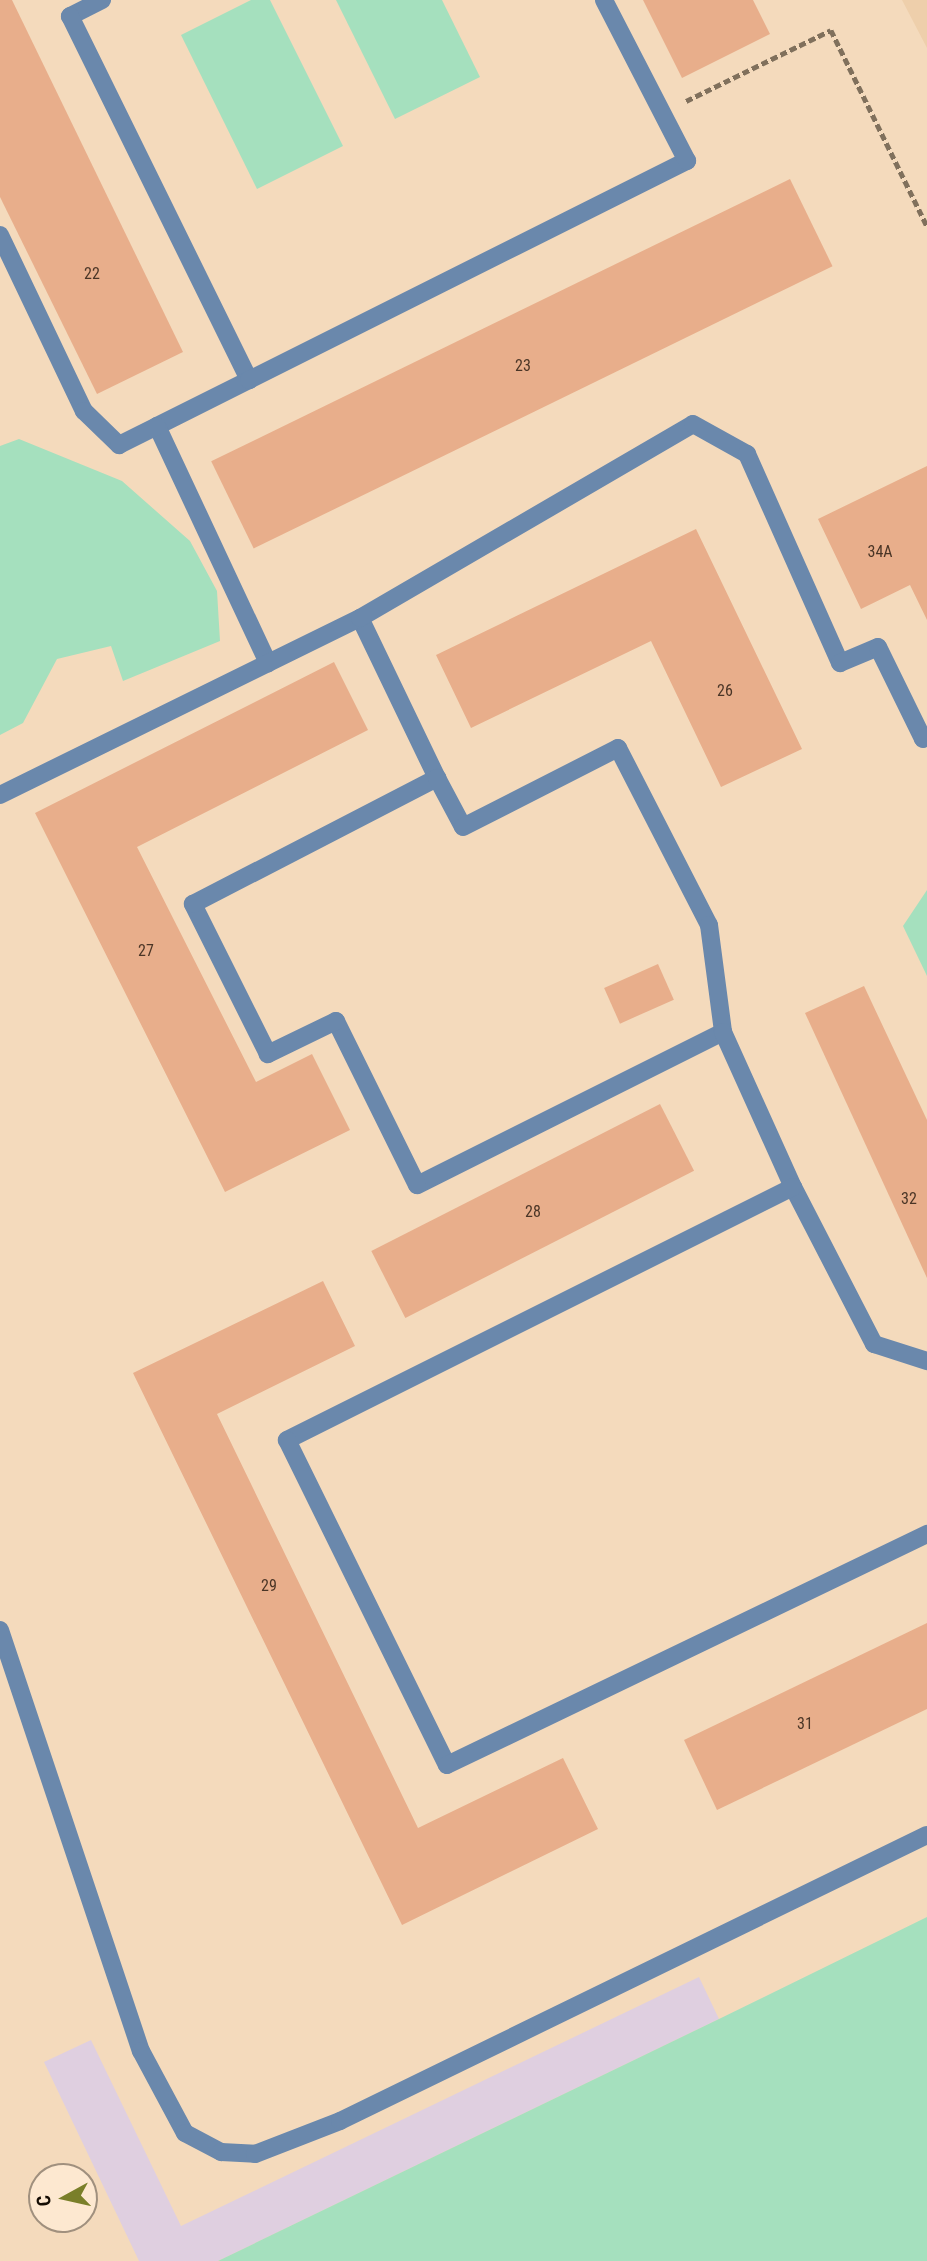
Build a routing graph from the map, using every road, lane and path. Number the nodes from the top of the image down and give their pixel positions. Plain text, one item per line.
1 (102, 0) edge
2 (604, 0) edge
3 (663, 113) junction
4 (927, 226) edge
5 (0, 235) edge
6 (250, 380) junction
7 (157, 426) junction
8 (360, 618) junction
9 (268, 663) junction
10 (927, 737) edge
11 (437, 778) junction
12 (0, 794) edge
13 (723, 1032) junction
14 (793, 1187) junction
15 (927, 1361) edge
16 (927, 1534) edge
17 (0, 1630) edge
18 (927, 1835) edge

1 - 6 street
2 - 3 street
3 - 4 path
3 - 6 street
5 - 7 street
6 - 7 street
7 - 9 street
8 - 9 street
8 - 10 street
8 - 11 street
9 - 12 street
11 - 13 street
11 - 13 street
13 - 14 street
14 - 15 street
14 - 16 street
17 - 18 street

